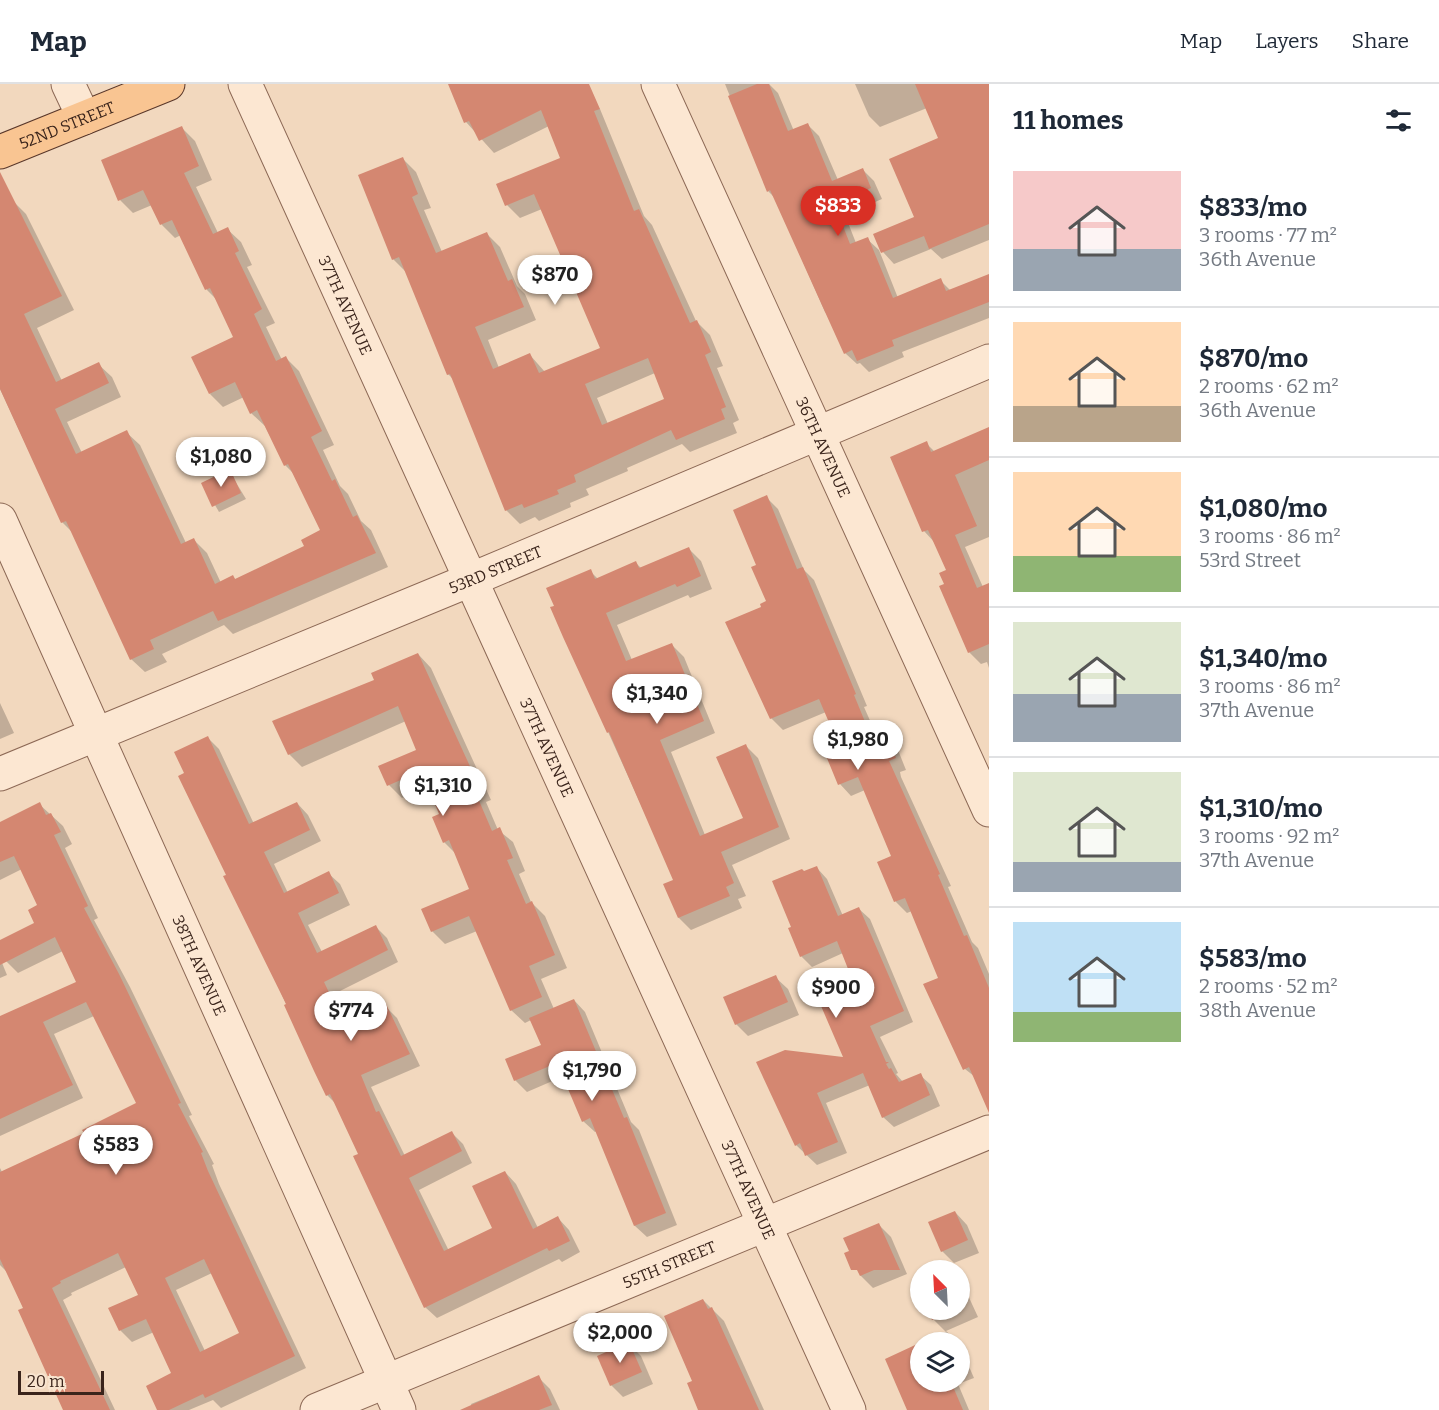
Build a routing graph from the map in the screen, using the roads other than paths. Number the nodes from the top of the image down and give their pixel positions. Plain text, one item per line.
1 (68, 84) edge
2 (168, 84) edge
3 (244, 84) edge
4 (658, 84) edge
5 (84, 118) junction
6 (0, 152) edge
7 (989, 361) edge
8 (818, 433) junction
9 (0, 520) edge
10 (470, 580) junction
11 (96, 734) junction
12 (0, 774) edge
13 (989, 810) edge
14 (989, 1132) edge
15 (766, 1226) junction
16 (393, 1396) edge
17 (317, 1410) edge
18 (849, 1410) edge

1 - 5 street
2 - 5 main road, 52ND STREET
3 - 10 street, 37TH AVENUE
4 - 8 street, 36TH AVENUE
5 - 6 main road, 52ND STREET
7 - 8 street, 53RD STREET
8 - 10 street, 53RD STREET
8 - 13 street, 36TH AVENUE
9 - 11 street, 38TH AVENUE
10 - 11 street, 53RD STREET
10 - 15 street, 37TH AVENUE
11 - 12 street, 53RD STREET
11 - 16 street, 38TH AVENUE
14 - 15 street, 55TH STREET
15 - 16 street, 55TH STREET
15 - 18 street, 37TH AVENUE
16 - 17 street, 55TH STREET

